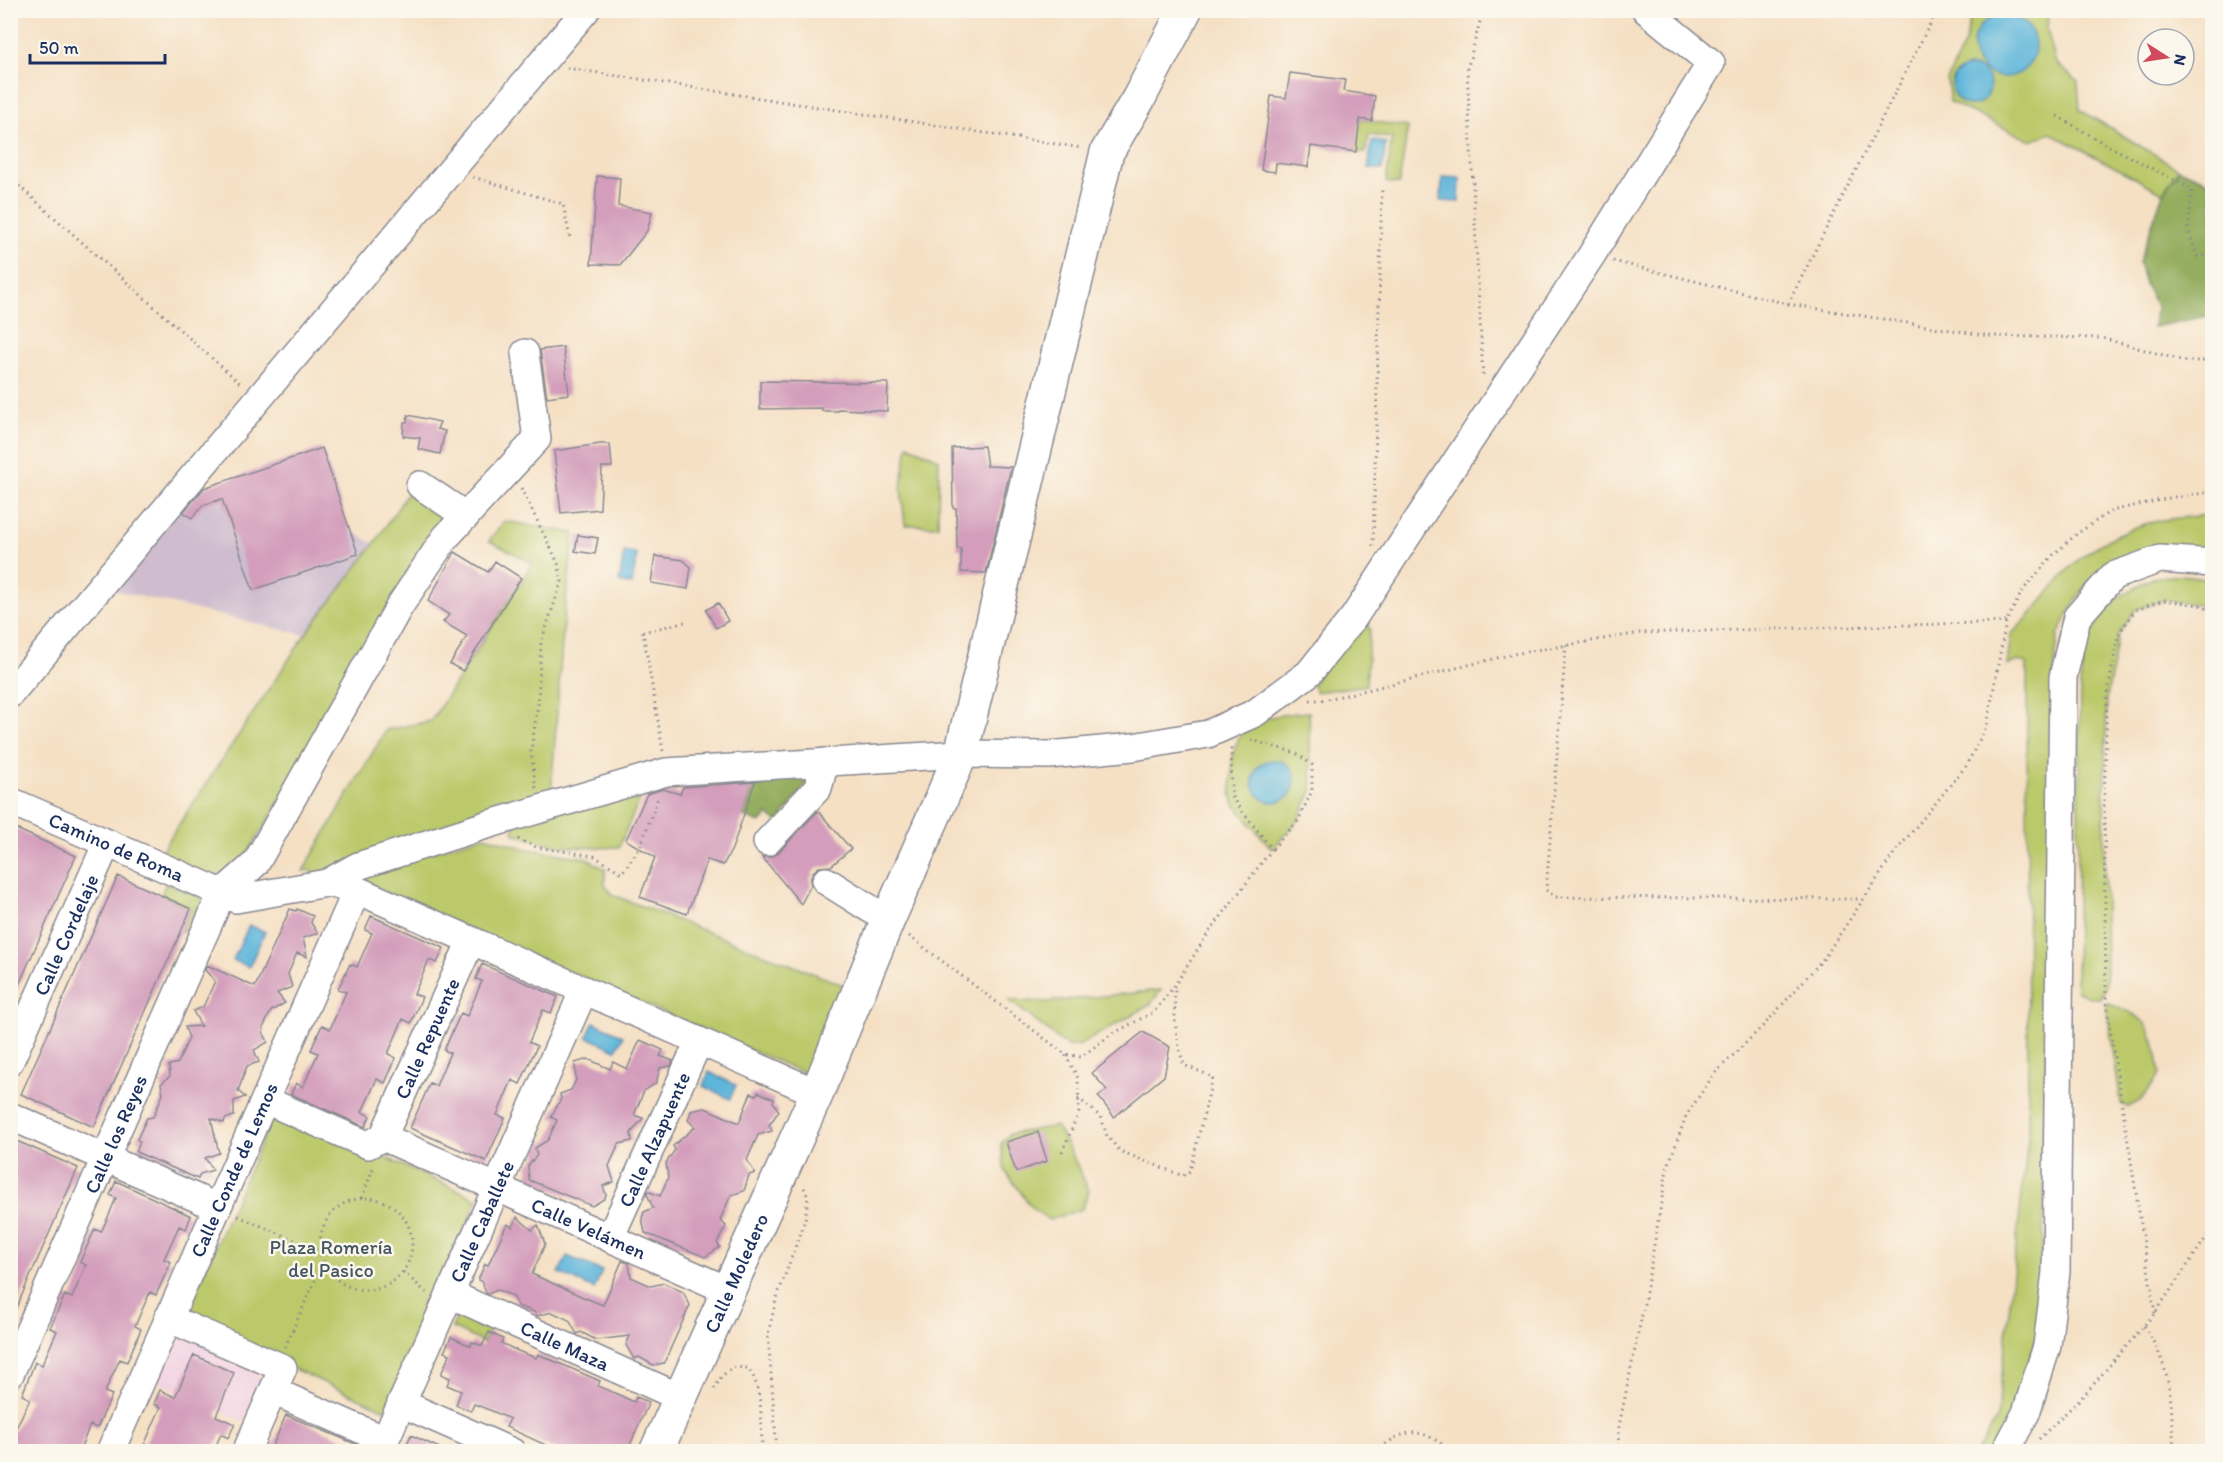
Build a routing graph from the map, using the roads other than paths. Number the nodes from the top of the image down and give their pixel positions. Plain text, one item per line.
1 (586, 10) edge
2 (1185, 10) edge
3 (1646, 10) edge
4 (525, 353) dead end
5 (420, 484) dead end
6 (466, 516) junction
7 (2175, 559) junction
8 (2212, 562) edge
9 (2212, 570) edge
10 (10, 694) edge
11 (961, 754) junction
12 (825, 762) junction
13 (10, 801) edge
14 (767, 842) dead end
15 (106, 843) junction
16 (826, 881) dead end
17 (327, 883) junction
18 (357, 890) junction
19 (222, 893) junction
20 (888, 920) junction
21 (471, 941) junction
22 (584, 990) junction
23 (699, 1041) junction
24 (10, 1062) edge
25 (817, 1093) junction
26 (265, 1100) junction
27 (10, 1116) edge
28 (380, 1147) junction
29 (105, 1157) junction
30 (496, 1188) junction
31 (227, 1211) junction
32 (610, 1238) junction
33 (727, 1290) junction
34 (439, 1294) junction
35 (168, 1318) junction
36 (10, 1374) edge
37 (275, 1378) junction
38 (679, 1397) junction
39 (402, 1403) junction
40 (383, 1446) edge
41 (110, 1452) edge
42 (246, 1452) edge
43 (512, 1452) edge
44 (656, 1452) edge
45 (2005, 1452) edge

1 - 10 street
2 - 11 main road, Calle Moledero
3 - 11 street
4 - 6 street
5 - 6 street
6 - 19 street
7 - 8 street
7 - 9 street
7 - 45 street
11 - 12 street
11 - 20 main road, Calle Moledero
12 - 14 street
12 - 17 street
13 - 15 street, Camino de Roma
15 - 19 street, Camino de Roma
15 - 24 street, Calle Cordelaje
16 - 20 street
17 - 18 street
17 - 19 street, Camino de Roma
18 - 21 street
18 - 26 street, Calle Conde de Lemos
19 - 29 street, Calle los Reyes
20 - 25 main road, Calle Moledero
21 - 22 street
21 - 28 street, Calle Repuente
22 - 23 street
22 - 30 street, Calle Caballete
23 - 25 street
23 - 32 street, Calle Alzapuente
25 - 33 main road, Calle Moledero
26 - 28 street
26 - 31 street, Calle Conde de Lemos
27 - 29 street
28 - 30 street, Calle Velámen
29 - 31 street
29 - 36 street, Calle los Reyes
30 - 32 street, Calle Velámen
30 - 34 street, Calle Caballete
31 - 35 street, Calle Conde de Lemos
32 - 33 street, Calle Velámen
33 - 38 main road, Calle Moledero
34 - 38 street, Calle Maza
34 - 39 street, Calle Caballete
35 - 37 street
35 - 41 street, Calle Conde de Lemos
37 - 40 street
37 - 42 street
38 - 44 main road, Calle Moledero
39 - 40 street, Calle Caballete
39 - 43 street

